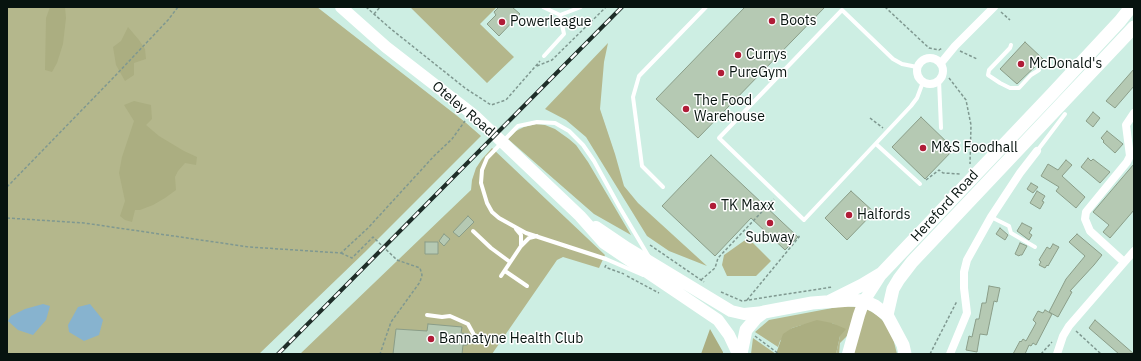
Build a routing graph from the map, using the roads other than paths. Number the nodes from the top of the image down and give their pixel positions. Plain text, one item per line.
1 (341, 7) edge
2 (543, 7) edge
3 (581, 7) edge
4 (706, 7) edge
5 (1131, 7) edge
6 (997, 9) edge
7 (560, 15) junction
8 (1134, 27) edge
9 (1011, 45) dead end
10 (544, 56) dead end
11 (941, 63) junction
12 (917, 67) junction
13 (1039, 70) dead end
14 (939, 80) junction
15 (923, 82) junction
16 (1134, 113) edge
17 (1065, 114) dead end
18 (941, 128) dead end
19 (876, 144) junction
20 (1037, 151) joint
21 (920, 184) road end
22 (663, 187) dead end
23 (580, 216) junction
24 (991, 217) junction
25 (515, 228) junction
26 (473, 231) dead end
27 (537, 236) junction
28 (521, 246) junction
29 (1035, 247) dead end
30 (1134, 251) edge
31 (510, 262) junction
32 (652, 262) junction
33 (1124, 262) junction
34 (505, 271) junction
35 (882, 273) junction
36 (501, 276) dead end
37 (527, 286) dead end
38 (664, 290) junction
39 (830, 301) junction
40 (864, 301) junction
41 (764, 312) junction
42 (427, 315) dead end
43 (887, 315) junction
44 (486, 344) dead end
45 (906, 351) edge
46 (738, 354) edge
47 (741, 354) edge
48 (848, 354) edge
49 (950, 354) edge
50 (1057, 354) edge

1 - 23 main road, Oteley Road
2 - 7 lane
3 - 7 lane
4 - 22 lane
5 - 35 main road, Hereford Road
6 - 11 street
7 - 10 lane
8 - 43 main road, Hereford Road
9 - 13 lane
11 - 12 street
11 - 14 street
12 - 15 street
12 - 19 lane
14 - 15 street
14 - 18 lane
15 - 19 lane
16 - 33 street
17 - 20 lane
19 - 21 lane
20 - 24 street
23 - 32 main road, Oteley Road
23 - 38 main road, Oteley Road
24 - 29 lane
24 - 49 street
25 - 27 lane
25 - 28 lane
25 - 32 lane
26 - 31 lane
27 - 28 lane
27 - 38 lane
28 - 31 lane
30 - 33 street
31 - 34 lane
32 - 41 main road, Oteley Road
33 - 50 street
34 - 36 lane
34 - 37 lane
35 - 39 main road, Hereford Road
35 - 40 main road
38 - 46 main road, Oteley Road
39 - 40 main road
39 - 41 main road
40 - 43 main road
40 - 48 main road
41 - 47 main road
42 - 44 lane
43 - 45 main road

